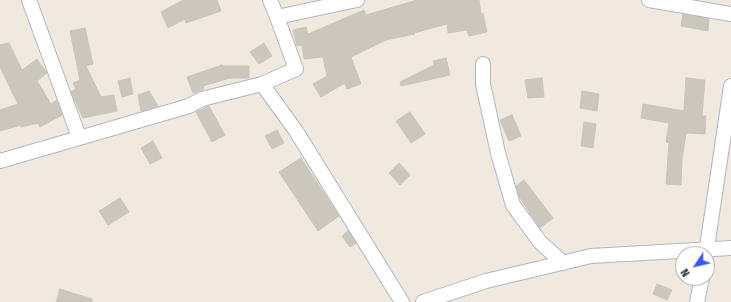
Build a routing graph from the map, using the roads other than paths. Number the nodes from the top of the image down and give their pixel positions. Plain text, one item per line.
1 (29, 0) edge
2 (270, 0) edge
3 (357, 0) edge
4 (658, 1) edge
5 (731, 14) edge
6 (277, 17) junction
7 (483, 64) dead end
8 (262, 84) junction
9 (731, 86) edge
10 (79, 137) junction
11 (0, 161) edge
12 (708, 246) edge
13 (731, 248) edge
14 (715, 250) edge
15 (675, 252) edge
16 (564, 263) junction
17 (700, 286) edge
18 (402, 302) edge
19 (423, 302) edge
20 (697, 302) edge

1 - 10 street
2 - 6 street
3 - 6 street
4 - 5 street
6 - 8 street
7 - 16 street
8 - 10 street
8 - 18 street
9 - 12 street
10 - 11 street
13 - 14 street
15 - 16 street
16 - 19 street
17 - 20 street

